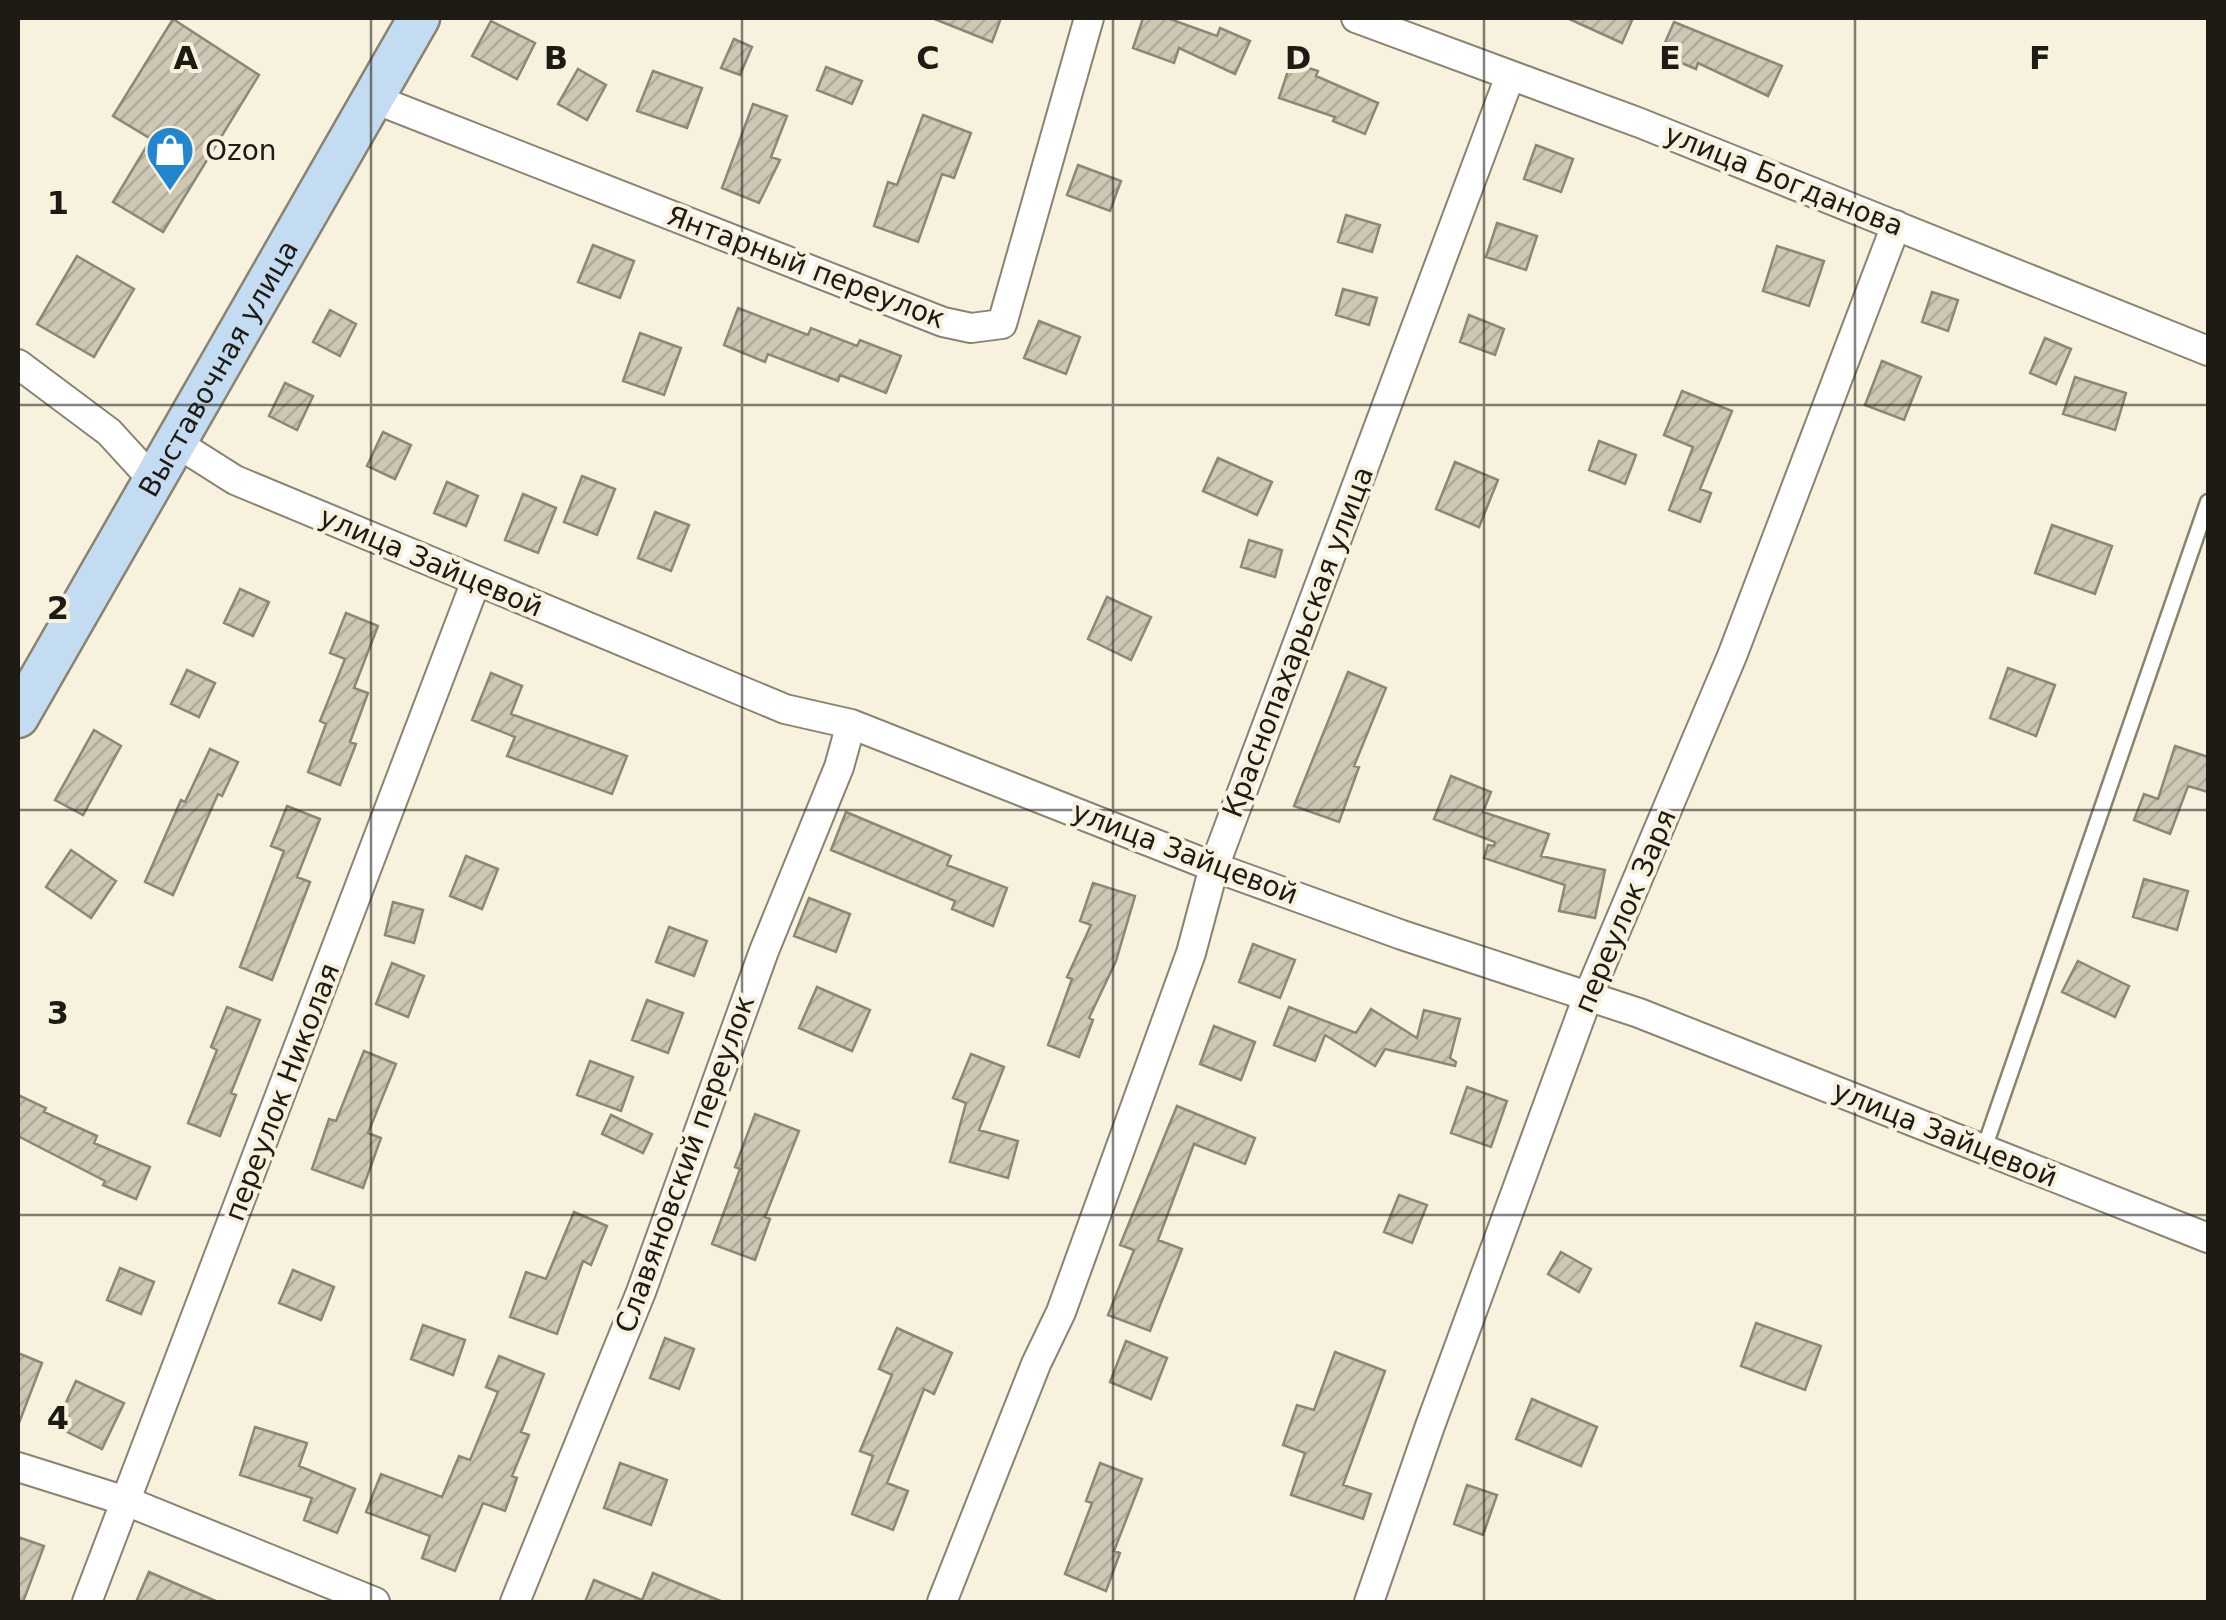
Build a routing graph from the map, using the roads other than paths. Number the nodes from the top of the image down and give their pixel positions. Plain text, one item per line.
1 (420, 18) edge
2 (1089, 18) edge
3 (1356, 18) edge
4 (1510, 76) junction
5 (372, 98) junction
6 (1896, 225) junction
7 (2208, 350) edge
8 (18, 364) edge
9 (175, 442) junction
10 (153, 480) junction
11 (2208, 502) edge
12 (476, 581) junction
13 (18, 718) edge
14 (851, 724) junction
15 (1214, 866) junction
16 (1588, 996) junction
17 (1984, 1149) junction
18 (2208, 1238) edge
19 (18, 1467) edge
20 (126, 1501) junction
21 (88, 1602) edge
22 (374, 1602) edge
23 (515, 1602) edge
24 (942, 1602) edge
25 (1370, 1602) edge

1 - 5 street, Выставочная улица
2 - 5 street, Янтарный переулок
3 - 4 street, улица Богданова
4 - 6 street, улица Богданова
4 - 15 street, Краснопахарьская улица
5 - 9 street, Выставочная улица
6 - 7 street, улица Богданова
6 - 16 street, переулок Заря
8 - 10 street
9 - 10 street, Выставочная улица
9 - 12 street, улица Зайцевой
10 - 13 street, Выставочная улица
11 - 17 lane
12 - 14 street, улица Зайцевой
12 - 20 street, переулок Николая
14 - 15 street, улица Зайцевой
14 - 23 street, Славяновский переулок
15 - 16 street, улица Зайцевой
15 - 24 street, Краснопахарьская улица
16 - 17 street, улица Зайцевой
16 - 25 street, переулок Заря
17 - 18 street, улица Зайцевой
19 - 20 street
20 - 21 street, переулок Николая
20 - 22 street

